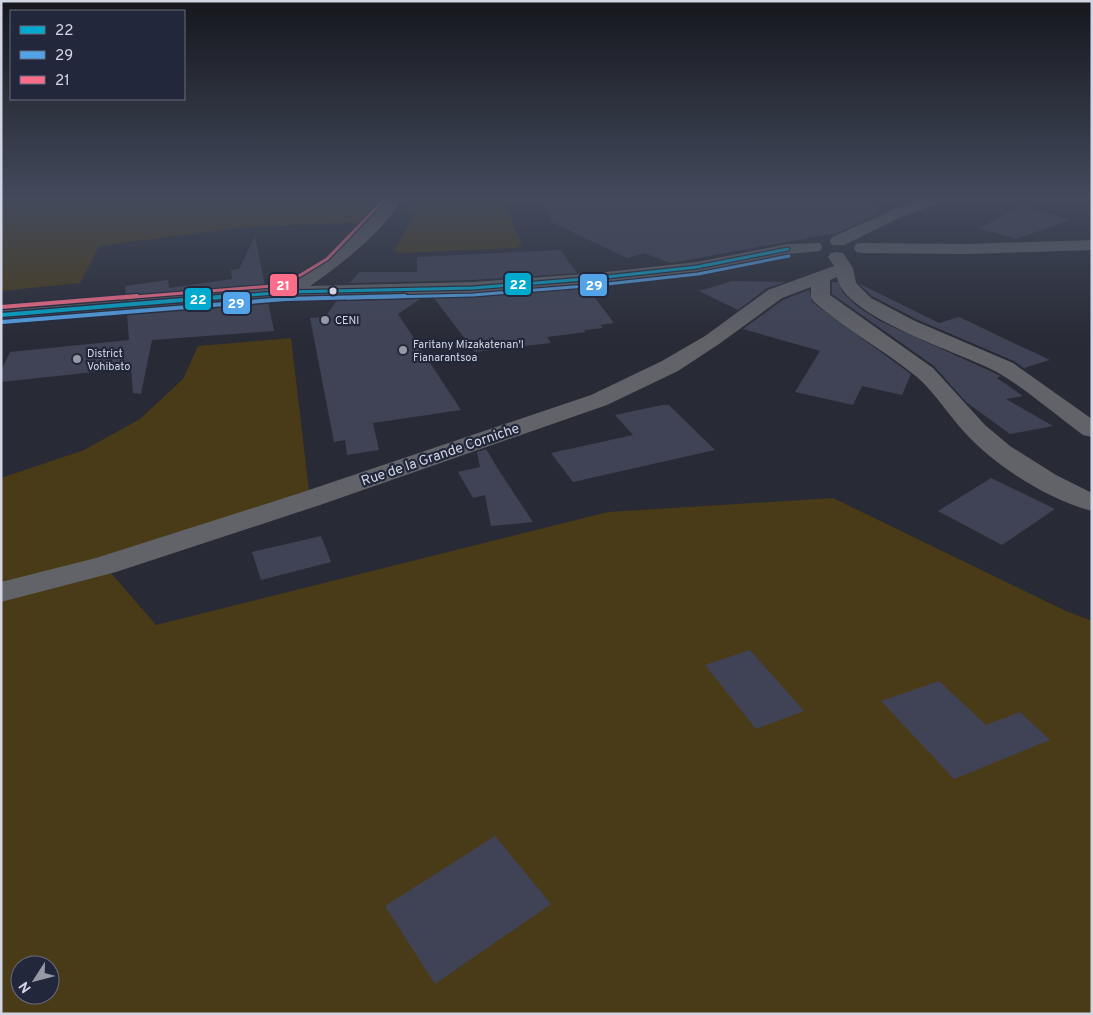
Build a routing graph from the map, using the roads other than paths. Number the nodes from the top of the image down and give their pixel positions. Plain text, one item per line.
1 (350, 247) edge
2 (804, 247) edge
3 (814, 247) edge
4 (853, 247) edge
5 (1018, 247) edge
6 (835, 261) junction
7 (286, 292) junction
8 (1, 315) edge
9 (1092, 430) edge
10 (1092, 503) edge
11 (1, 592) edge

1 - 7 street
2 - 7 street
3 - 6 street
4 - 6 street
5 - 6 street
6 - 9 street
6 - 10 street
6 - 11 street, Rue de la Grande Corniche
7 - 8 street

